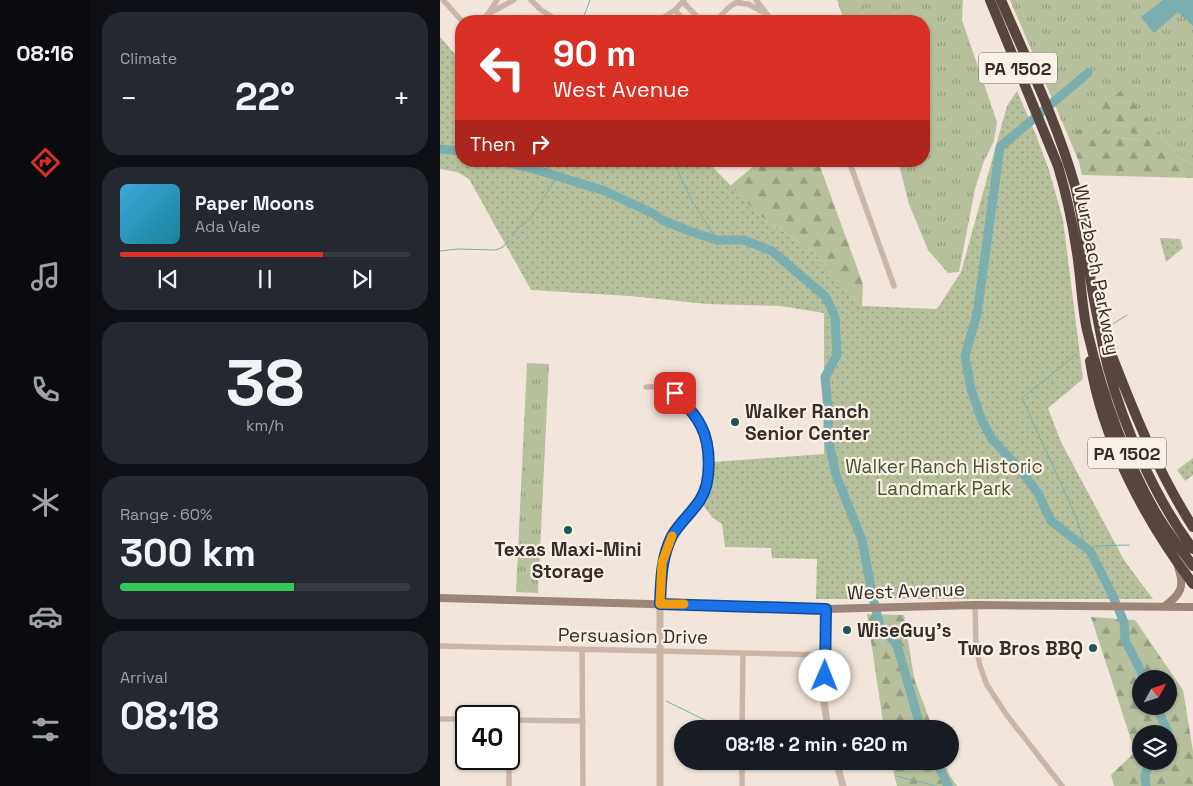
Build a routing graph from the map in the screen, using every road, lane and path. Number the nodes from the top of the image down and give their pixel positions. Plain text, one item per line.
1 (442, 0) edge
2 (497, 0) edge
3 (532, 0) edge
4 (756, 0) edge
5 (990, 0) edge
6 (1001, 0) edge
7 (510, 1) edge
8 (684, 1) edge
9 (738, 1) edge
10 (675, 10) junction
11 (764, 13) joint
12 (488, 14) joint
13 (695, 14) edge
14 (456, 15) edge
15 (549, 15) edge
16 (667, 15) edge
17 (680, 15) edge
18 (722, 15) edge
19 (851, 167) edge
20 (894, 286) dead end
21 (1100, 323) junction
22 (1087, 328) junction
23 (646, 387) dead end
24 (1193, 527) edge
25 (1193, 549) edge
26 (1177, 562) junction
27 (1193, 566) edge
28 (1193, 584) edge
29 (440, 598) edge
30 (660, 604) junction
31 (975, 605) junction
32 (1165, 606) junction
33 (1180, 607) junction
34 (1193, 607) edge
35 (826, 609) junction
36 (1193, 612) edge
37 (440, 646) edge
38 (582, 649) junction
39 (660, 651) junction
40 (742, 654) junction
41 (826, 655) junction
42 (440, 718) edge
43 (455, 719) edge
44 (520, 720) edge
45 (742, 720) edge
46 (827, 720) edge
47 (582, 721) junction
48 (510, 770) edge
49 (742, 770) edge
50 (839, 770) edge
51 (510, 786) edge
52 (583, 786) edge
53 (660, 786) edge
54 (742, 786) edge
55 (844, 786) edge
56 (1062, 786) edge

1 - 14 street
2 - 12 street
3 - 15 street
4 - 11 street
5 - 22 highway, Wurzbach Parkway / PA 1502
6 - 21 highway, Wurzbach Parkway / PA 1502
7 - 12 street
8 - 10 street
8 - 13 street
9 - 11 street
9 - 18 street
10 - 16 street
10 - 17 street
19 - 20 street
21 - 24 highway
21 - 25 highway, Wurzbach Parkway / PA 1502
22 - 26 highway
22 - 27 highway, Wurzbach Parkway / PA 1502
23 - 30 street
26 - 28 highway
26 - 32 main road
29 - 30 main road, West Avenue
30 - 35 main road, West Avenue
30 - 39 street
31 - 32 main road, West Avenue
31 - 35 main road, West Avenue
31 - 56 street
32 - 33 main road, West Avenue
33 - 34 main road, West Avenue
33 - 36 main road
35 - 41 street
37 - 38 street, Persuasion Drive
38 - 39 street, Persuasion Drive
38 - 47 street
39 - 40 street, Persuasion Drive
39 - 53 street
40 - 41 street, Persuasion Drive
40 - 45 street
41 - 46 street
42 - 43 street
44 - 47 street
47 - 52 street
48 - 51 street
49 - 54 street
50 - 55 street

